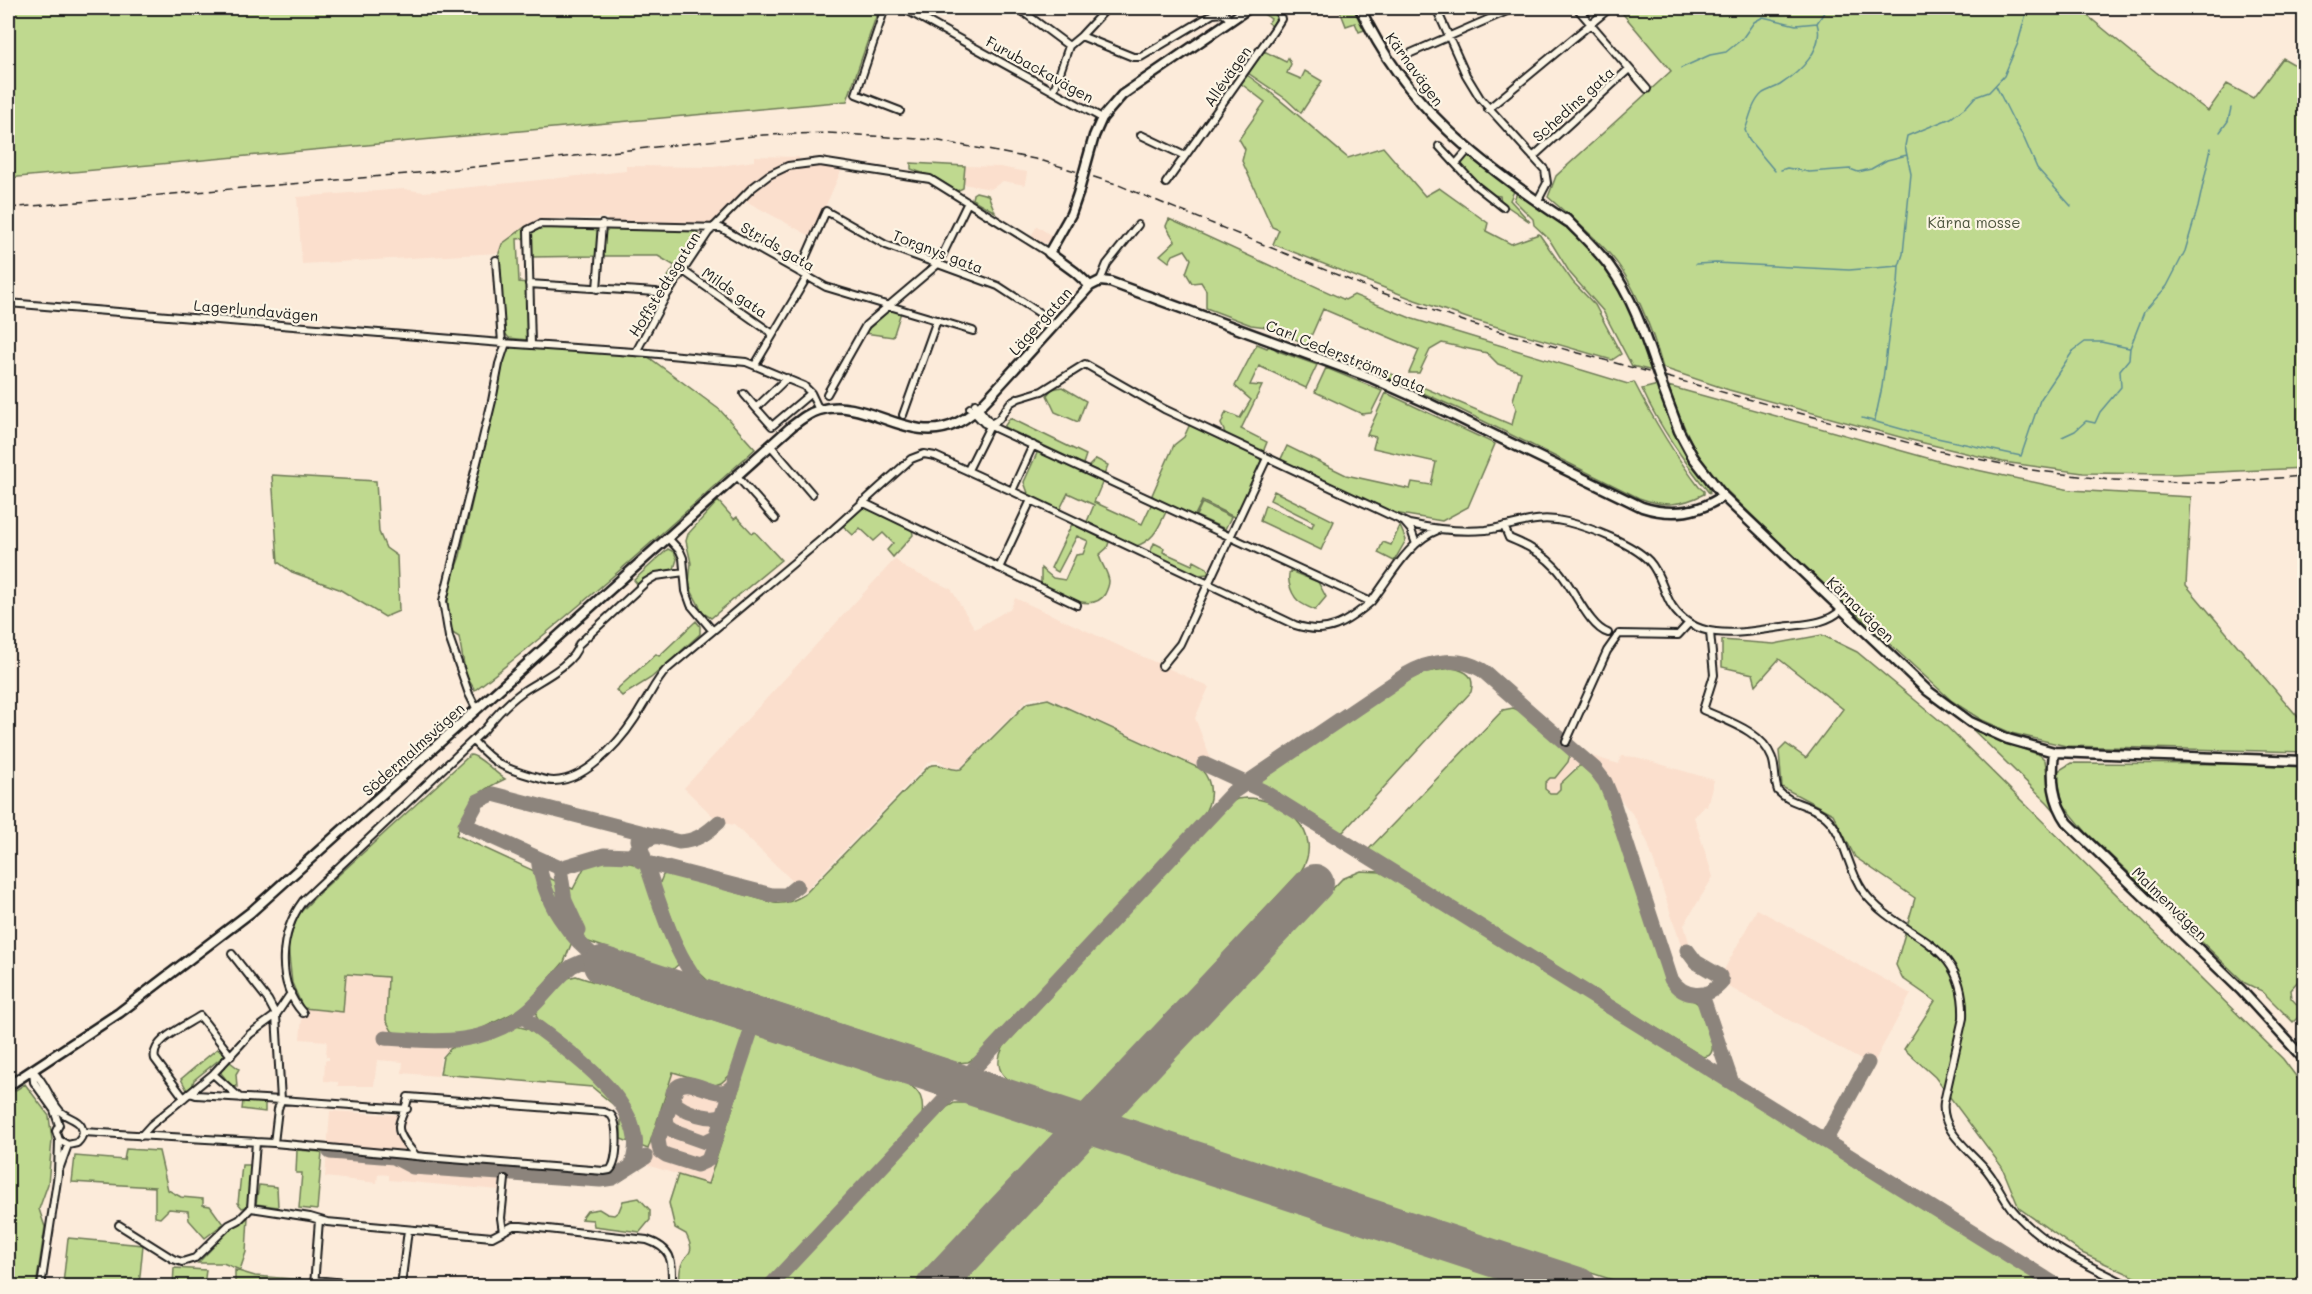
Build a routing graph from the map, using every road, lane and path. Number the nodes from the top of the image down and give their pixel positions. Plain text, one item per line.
1 (885, 8) edge
2 (903, 8) edge
3 (1018, 8) edge
4 (1107, 8) edge
5 (1249, 8) edge
6 (1278, 8) edge
7 (1360, 8) edge
8 (1436, 8) edge
9 (1510, 8) edge
10 (1577, 8) edge
11 (1610, 8) edge
12 (917, 11) edge
13 (1231, 20) junction
14 (1591, 24) junction
15 (1081, 36) junction
16 (1448, 36) junction
17 (1069, 46) junction
18 (1411, 53) dead end
19 (1629, 69) junction
20 (1647, 89) dead end
21 (1054, 90) junction
22 (1488, 109) junction
23 (900, 111) dead end
24 (1102, 118) junction
25 (1141, 135) dead end
26 (1439, 146) dead end
27 (1468, 150) junction
28 (1185, 156) junction
29 (1533, 157) junction
30 (1456, 164) junction
31 (1166, 183) dead end
32 (1539, 200) junction
33 (968, 202) junction
34 (1503, 207) dead end
35 (602, 225) junction
36 (1138, 225) dead end
37 (715, 227) junction
38 (1048, 253) junction
39 (496, 260) dead end
40 (938, 264) junction
41 (682, 270) junction
42 (799, 272) junction
43 (807, 277) junction
44 (1100, 282) junction
45 (529, 284) junction
46 (1090, 286) junction
47 (597, 289) junction
48 (666, 296) junction
49 (8, 303) edge
50 (889, 306) junction
51 (1041, 314) dead end
52 (937, 320) junction
53 (973, 331) dead end
54 (773, 334) junction
55 (504, 343) junction
56 (531, 345) junction
57 (636, 352) junction
58 (755, 365) junction
59 (787, 378) junction
60 (811, 393) junction
61 (744, 394) dead end
62 (827, 394) dead end
63 (756, 408) junction
64 (974, 408) junction
65 (819, 410) junction
66 (903, 415) dead end
67 (991, 424) junction
68 (770, 445) junction
69 (1033, 445) junction
70 (1268, 458) junction
71 (968, 470) junction
72 (736, 476) junction
73 (1011, 491) junction
74 (812, 494) dead end
75 (1723, 496) junction
76 (1031, 500) junction
77 (862, 502) junction
78 (775, 519) dead end
79 (1405, 522) junction
80 (1504, 526) junction
81 (1441, 529) junction
82 (667, 537) junction
83 (1231, 537) junction
84 (1416, 544) junction
85 (999, 568) junction
86 (684, 572) junction
87 (1208, 584) junction
88 (1371, 602) junction
89 (1077, 605) dead end
90 (1841, 610) junction
91 (1689, 623) junction
92 (711, 630) junction
93 (1710, 632) junction
94 (1608, 633) dead end
95 (1162, 666) dead end
96 (477, 710) junction
97 (473, 741) junction
98 (1566, 742) dead end
99 (2054, 752) junction
100 (2304, 761) edge
101 (232, 954) dead end
102 (291, 993) junction
103 (303, 1012) dead end
104 (276, 1016) junction
105 (231, 1056) junction
106 (2304, 1059) edge
107 (33, 1071) junction
108 (213, 1074) junction
109 (8, 1086) edge
110 (190, 1093) junction
111 (184, 1098) junction
112 (241, 1098) junction
113 (281, 1100) junction
114 (407, 1108) junction
115 (70, 1119) junction
116 (58, 1125) junction
117 (83, 1132) junction
118 (141, 1136) junction
119 (59, 1140) junction
120 (256, 1142) junction
121 (274, 1143) junction
122 (68, 1145) junction
123 (416, 1156) junction
124 (58, 1174) junction
125 (505, 1179) dead end
126 (251, 1208) junction
127 (319, 1220) junction
128 (119, 1225) dead end
129 (408, 1230) junction
130 (502, 1232) junction
131 (314, 1283) edge
132 (41, 1287) edge
133 (377, 1287) edge
134 (401, 1287) edge
135 (503, 1287) edge
136 (544, 1287) edge
137 (672, 1287) edge
138 (2130, 1287) edge

1 - 23 street
2 - 12 street, Furubackavägen
3 - 17 street
4 - 15 street
5 - 13 street
6 - 28 street, Allévägen
7 - 27 street, Kärnavägen
8 - 16 street
9 - 16 street
10 - 14 street
11 - 14 street
12 - 21 street, Furubackavägen
13 - 15 street
13 - 24 street
14 - 19 street
14 - 22 street
15 - 17 street
16 - 18 street
16 - 22 street
17 - 21 street
19 - 20 street
19 - 29 street, Schedins gata
21 - 24 street, Furubackavägen
22 - 29 street
24 - 38 street, bridge
25 - 28 street
26 - 30 street
27 - 30 street
27 - 32 street, Kärnavägen
28 - 31 street, Allévägen
29 - 32 street
30 - 34 street
32 - 75 street, Kärnavägen, bridge
33 - 37 street, Hoffstedtsgatan
33 - 38 street
33 - 40 street
35 - 37 street, Strids gata
35 - 45 street, Strids gata
35 - 47 street
36 - 44 street
37 - 41 street, Hoffstedtsgatan
37 - 42 street, Strids gata
38 - 46 street
39 - 55 street
40 - 42 street, Torgnys gata
40 - 50 street
40 - 51 street, Torgnys gata
41 - 48 street, Hoffstedtsgatan
41 - 54 street, Milds gata
42 - 43 street, Strids gata
43 - 50 street, Strids gata
43 - 54 street
44 - 46 street
44 - 75 street, Carl Cederströms gata
45 - 47 street
45 - 56 street
46 - 64 street, Lägergatan
47 - 48 street
48 - 57 street, Hoffstedtsgatan
49 - 55 street, Lagerlundavägen
50 - 52 street, Strids gata
50 - 62 street
52 - 53 street, Strids gata
52 - 66 street
54 - 58 street
55 - 56 street, Lagerlundavägen
55 - 96 street
56 - 57 street, Lagerlundavägen
57 - 58 street, Lagerlundavägen
58 - 59 street, Lagerlundavägen
59 - 60 street, Lagerlundavägen
59 - 63 street
60 - 63 street
60 - 65 street
61 - 63 street
64 - 65 street
64 - 67 street
65 - 68 street, Södermalmsvägen
67 - 69 street
67 - 70 street
67 - 71 street
68 - 72 street, Södermalmsvägen
68 - 74 street
69 - 73 street
69 - 83 street
70 - 79 street
70 - 83 street
71 - 73 street
71 - 77 street
72 - 78 street
72 - 82 street, Södermalmsvägen
73 - 76 street
75 - 90 street, Kärnavägen
76 - 85 street
76 - 87 street
77 - 85 street
77 - 92 street
79 - 81 street
79 - 84 street
80 - 81 street
80 - 91 street
80 - 94 street
81 - 84 street
82 - 86 street
82 - 96 street, Södermalmsvägen
83 - 87 street
83 - 88 street
84 - 88 street
85 - 89 street
86 - 92 street
86 - 97 street
87 - 88 street
87 - 95 street
90 - 93 street
90 - 99 street, Kärnavägen
91 - 93 street
91 - 98 street
92 - 97 street
93 - 138 street
96 - 107 street, Södermalmsvägen
97 - 102 street
99 - 100 street, Kärnavägen
99 - 106 street, Malmenvägen
101 - 104 street
102 - 103 street
102 - 104 street
104 - 105 street
104 - 113 street
105 - 108 street
105 - 111 street
107 - 109 street, Södermalmsvägen
107 - 115 street
107 - 116 street
108 - 110 street
108 - 112 street
110 - 111 street
110 - 112 street
111 - 118 street
112 - 113 street
113 - 114 street
113 - 121 street
114 - 123 street
114 - 123 street
115 - 116 street
115 - 117 street
116 - 119 street
117 - 118 street
117 - 122 street
118 - 120 street
119 - 122 street
119 - 124 street
120 - 121 street
120 - 126 street
121 - 123 street
122 - 124 street
124 - 132 street
125 - 130 street
126 - 127 street
126 - 128 street
127 - 129 street
127 - 131 street
129 - 130 street
129 - 134 street
130 - 137 street
131 - 133 street
135 - 136 street

